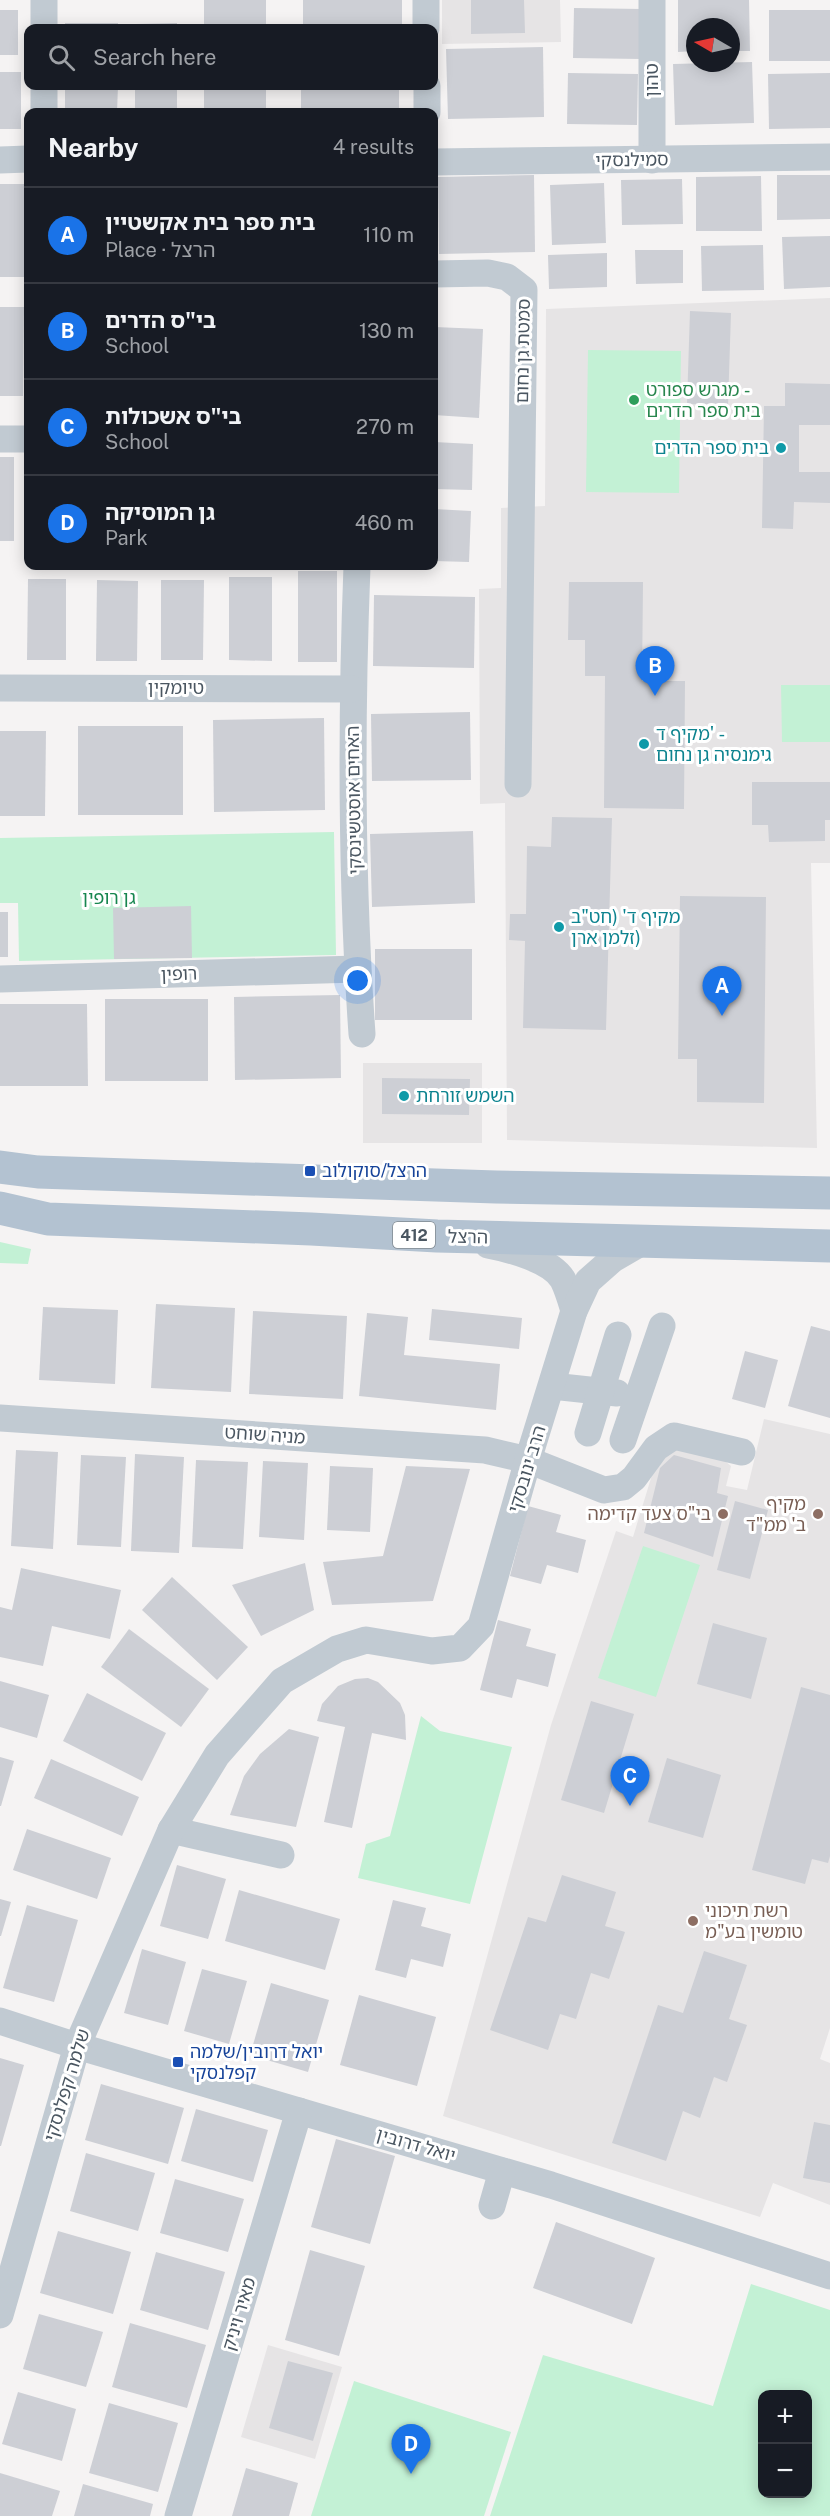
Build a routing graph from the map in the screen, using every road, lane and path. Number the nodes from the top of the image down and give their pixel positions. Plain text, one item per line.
1 (44, 0) edge
2 (426, 0) edge
3 (652, 0) edge
4 (44, 24) edge
5 (426, 24) edge
6 (44, 90) edge
7 (427, 90) edge
8 (44, 108) edge
9 (427, 108) edge
10 (830, 158) edge
11 (24, 159) edge
12 (0, 160) edge
13 (652, 160) junction
14 (438, 162) edge
15 (438, 274) edge
16 (0, 439) edge
17 (24, 439) edge
18 (357, 570) edge
19 (0, 688) edge
20 (352, 689) junction
21 (518, 784) dead end
22 (357, 969) junction
23 (0, 979) edge
24 (362, 1034) dead end
25 (0, 1167) edge
26 (830, 1193) edge
27 (0, 1208) edge
28 (437, 1236) junction
29 (644, 1241) junction
30 (830, 1246) edge
31 (574, 1311) junction
32 (662, 1326) dead end
33 (618, 1335) dead end
34 (552, 1386) junction
35 (601, 1391) junction
36 (637, 1396) junction
37 (0, 1418) edge
38 (588, 1433) dead end
39 (623, 1440) dead end
40 (742, 1452) dead end
41 (528, 1460) junction
42 (481, 1626) joint
43 (171, 1830) junction
44 (281, 1855) dead end
45 (0, 2021) edge
46 (77, 2046) junction
47 (299, 2111) junction
48 (502, 2171) junction
49 (492, 2206) dead end
50 (830, 2276) edge
51 (0, 2315) edge
52 (178, 2516) edge

1 - 4 street
2 - 5 street
3 - 13 street, טהון
6 - 8 street
7 - 9 street
10 - 13 street, סמילנסקי
11 - 12 street
13 - 14 street, סמילנסקי
15 - 21 street, סמטת גן נחום
16 - 17 street
18 - 20 street, האחים אוסטשינסקי
19 - 20 street, טיומקין
20 - 22 street, האחים אוסטשינסקי
22 - 23 street, רופין
22 - 24 street, האחים אוסטשינסקי
25 - 26 main road
27 - 28 main road, הרצל / 412
28 - 29 main road, הרצל / 412
28 - 31 street
29 - 30 main road, הרצל / 412
29 - 31 street, הרב ינובסקי
31 - 34 street, הרב ינובסקי
32 - 36 street
33 - 35 street
34 - 35 street
34 - 41 street, הרב ינובסקי
35 - 36 street
35 - 38 street
36 - 39 street
37 - 41 street, מניה שוחט
40 - 41 street, מניה שוחט
41 - 42 street, הרב ינובסקי
42 - 43 street, שלמה קפלנסקי
43 - 44 street
43 - 46 street, שלמה קפלנסקי
45 - 46 street, יואל דרובין
46 - 47 street, יואל דרובין
46 - 51 street, שלמה קפלנסקי
47 - 48 street, יואל דרובין
47 - 52 street, מאיר ויניק
48 - 49 street
48 - 50 street, יואל דרובין

